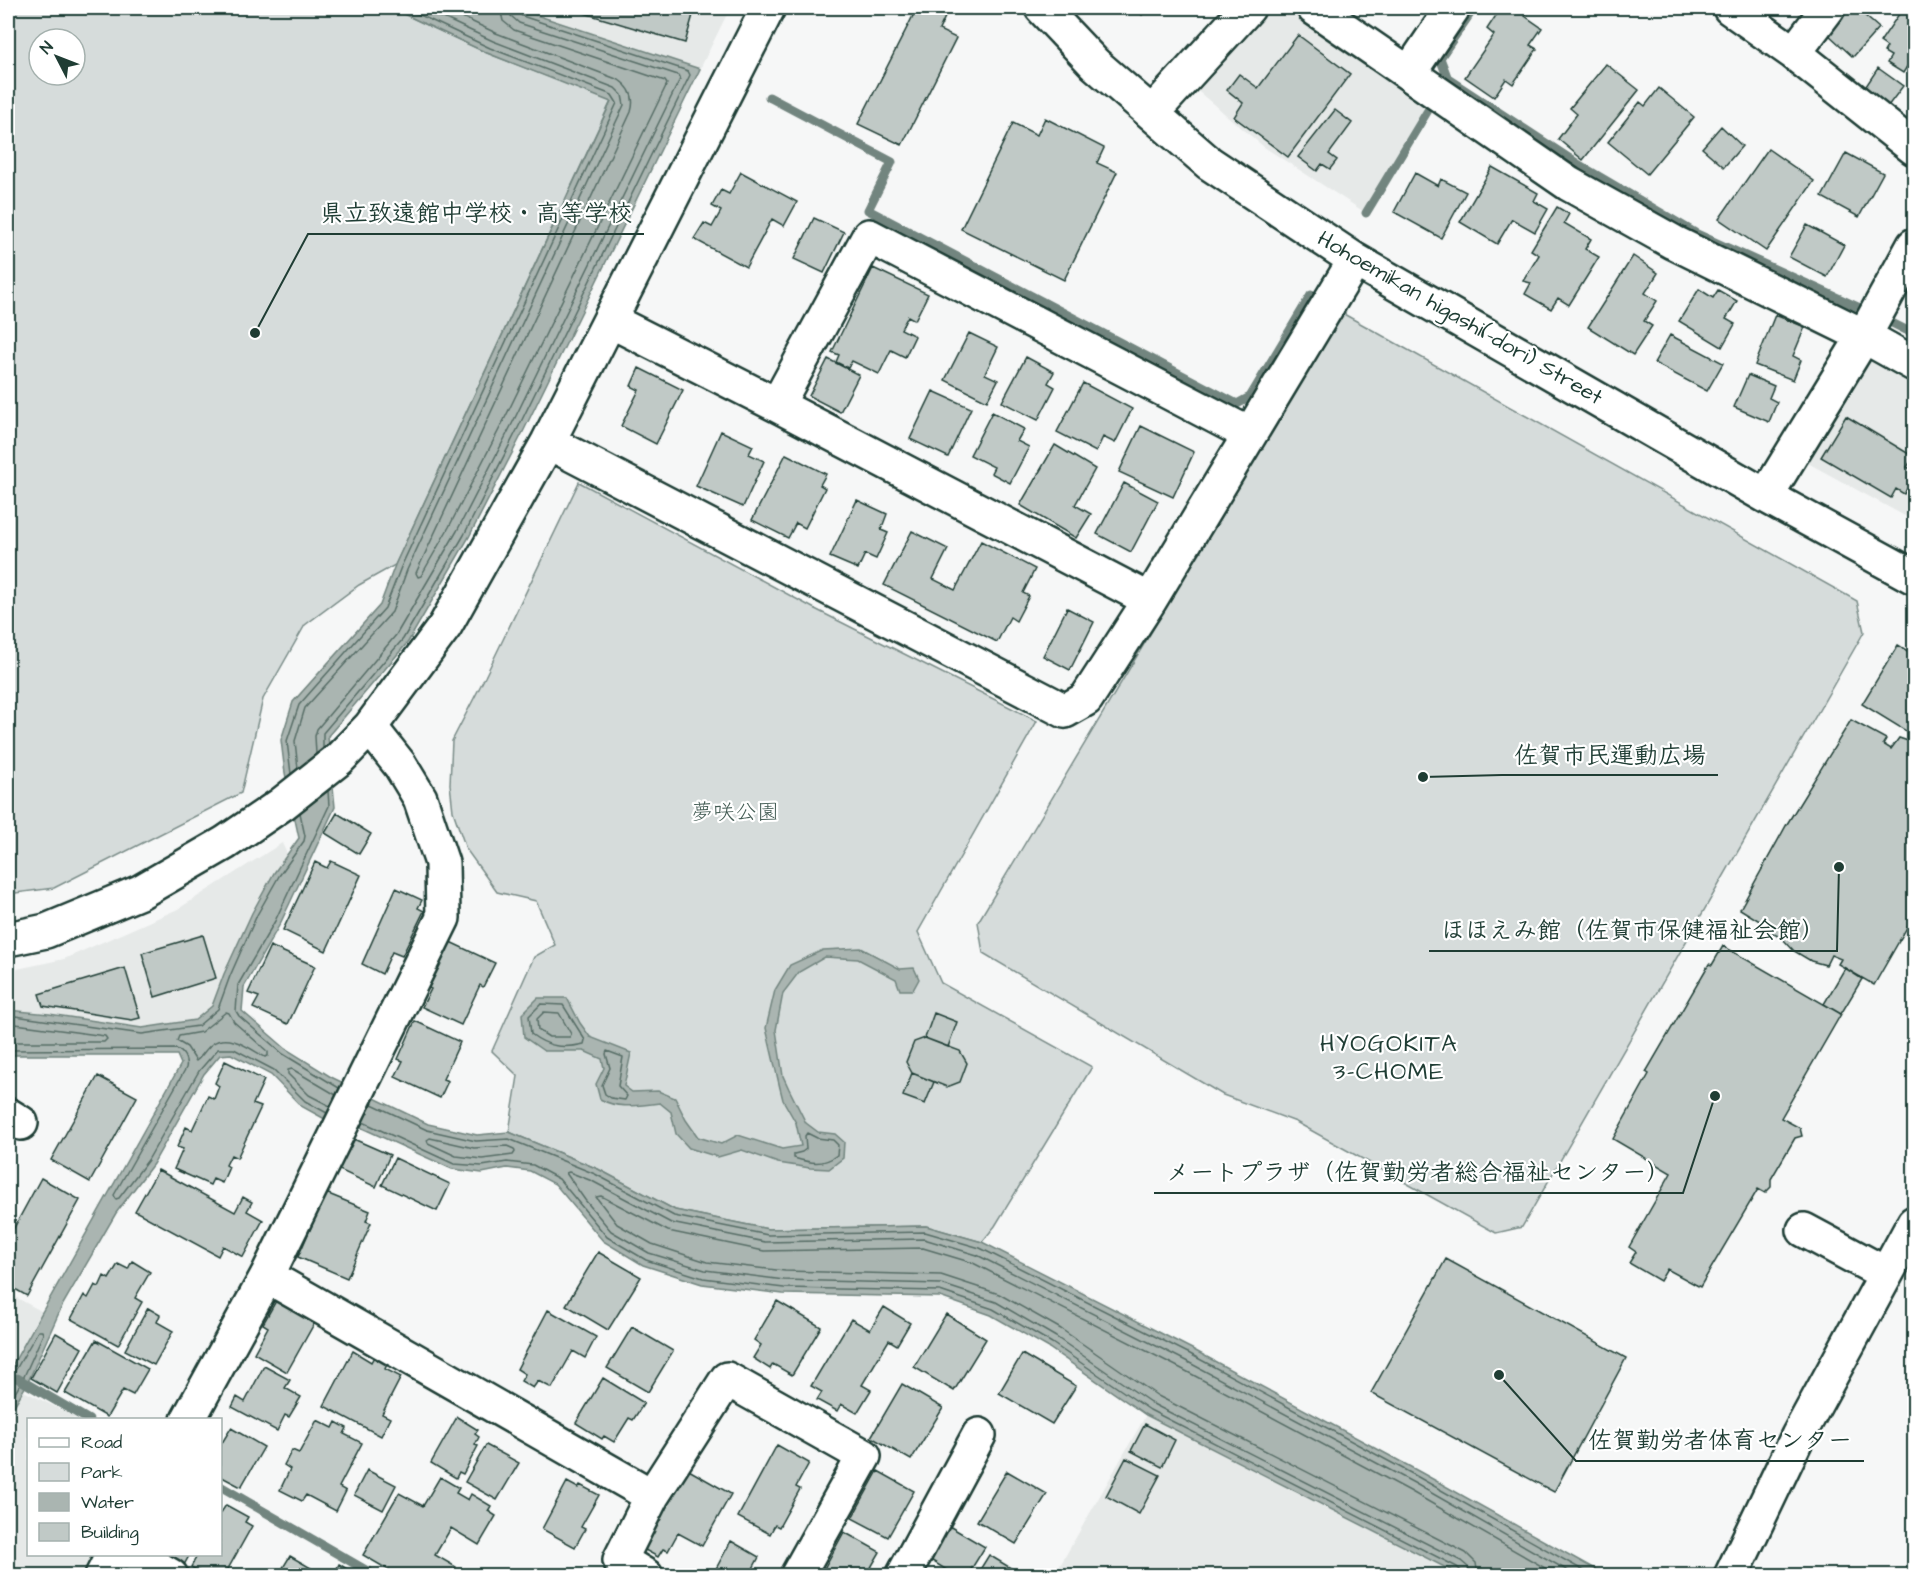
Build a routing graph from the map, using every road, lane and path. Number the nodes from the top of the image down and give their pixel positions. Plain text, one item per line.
1 (768, 8) edge
2 (1042, 8) edge
3 (1248, 8) edge
4 (1314, 8) edge
5 (1453, 8) edge
6 (1730, 8) edge
7 (1828, 8) edge
8 (1794, 53) junction
9 (1409, 73) junction
10 (1152, 113) junction
11 (1914, 148) edge
12 (1914, 245) edge
13 (1355, 260) junction
14 (611, 321) junction
15 (1871, 323) junction
16 (1914, 364) edge
17 (777, 405) junction
18 (1249, 434) junction
19 (548, 442) junction
20 (1766, 496) junction
21 (1914, 577) edge
22 (1150, 600) junction
23 (370, 727) junction
24 (8, 939) edge
25 (1914, 1223) edge
26 (1804, 1230) dead end
27 (1886, 1274) junction
28 (267, 1276) junction
29 (189, 1418) edge
30 (979, 1435) dead end
31 (652, 1496) junction
32 (112, 1556) edge
33 (137, 1556) edge
34 (102, 1575) edge
35 (171, 1575) edge
36 (646, 1575) edge
37 (797, 1575) edge
38 (903, 1575) edge
39 (1731, 1575) edge

1 - 14 street
2 - 10 street, Hohoemikan higashi(-dori) Street
3 - 10 street
4 - 9 street
5 - 9 street
6 - 8 street
7 - 8 street
8 - 11 street
9 - 15 street
10 - 13 street, Hohoemikan higashi(-dori) Street
12 - 15 street
13 - 18 street
13 - 20 street, Hohoemikan higashi(-dori) Street
14 - 17 street
14 - 19 street
15 - 16 street
15 - 20 street
17 - 18 street
17 - 22 street
18 - 22 street
19 - 22 street
19 - 23 street
20 - 21 street, Hohoemikan higashi(-dori) Street
23 - 24 street
23 - 28 street
25 - 27 street
26 - 27 street
27 - 39 street
28 - 29 street
28 - 31 street
30 - 38 street
31 - 36 street
31 - 37 street
32 - 34 street
33 - 35 street

